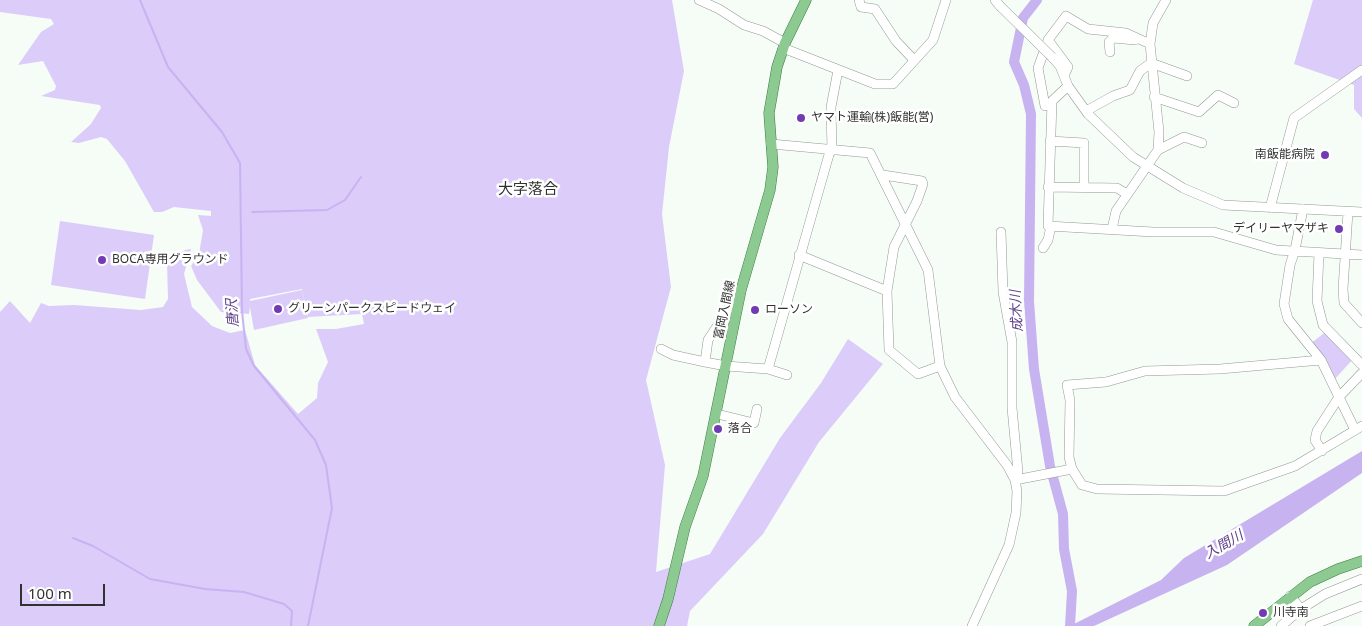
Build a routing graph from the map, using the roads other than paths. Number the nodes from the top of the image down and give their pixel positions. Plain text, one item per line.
1 (699, 0) edge
2 (806, 0) edge
3 (859, 0) edge
4 (946, 0) edge
5 (1166, 0) edge
6 (998, 3) edge
7 (1048, 40) junction
8 (1150, 44) junction
9 (784, 46) junction
10 (1110, 52) dead end
11 (914, 60) junction
12 (1151, 63) junction
13 (838, 70) junction
14 (1362, 70) edge
15 (1064, 76) junction
16 (1187, 76) dead end
17 (1068, 86) junction
18 (1154, 97) junction
19 (1234, 103) dead end
20 (1045, 106) dead end
21 (1086, 111) junction
22 (1050, 141) junction
23 (1202, 143) dead end
24 (771, 144) junction
25 (1158, 150) junction
26 (831, 151) junction
27 (1147, 165) junction
28 (883, 175) junction
29 (1048, 187) junction
30 (1084, 187) junction
31 (1127, 194) junction
32 (1270, 208) junction
33 (1303, 209) junction
34 (1348, 212) junction
35 (1362, 212) edge
36 (906, 222) junction
37 (1050, 226) junction
38 (1112, 229) junction
39 (1001, 232) dead end
40 (1043, 248) dead end
41 (1295, 250) junction
42 (1320, 253) junction
43 (1345, 254) junction
44 (799, 255) junction
45 (1362, 255) edge
46 (741, 290) junction
47 (887, 291) junction
48 (1362, 323) edge
49 (661, 349) dead end
50 (1360, 358) edge
51 (1321, 360) junction
52 (705, 362) junction
53 (726, 366) junction
54 (940, 366) junction
55 (768, 369) junction
56 (1362, 373) edge
57 (787, 375) dead end
58 (1339, 397) junction
59 (757, 409) dead end
60 (716, 414) junction
61 (1358, 428) edge
62 (1322, 452) junction
63 (1068, 470) junction
64 (1015, 480) junction
65 (1362, 561) edge
66 (1362, 579) edge
67 (1290, 596) junction
68 (1362, 606) edge
69 (1301, 609) junction
70 (659, 626) edge
71 (972, 626) edge
72 (1254, 626) edge
73 (1282, 626) edge
74 (1310, 626) edge

1 - 9 street
2 - 9 main road, 富岡入間線
3 - 11 street
4 - 11 street
5 - 8 street
6 - 15 street, bridge
7 - 8 street
7 - 15 street
7 - 20 street
8 - 10 street
8 - 12 street
9 - 13 street
9 - 24 main road, 富岡入間線
11 - 13 street
12 - 16 street
12 - 18 street
12 - 21 street
13 - 26 street
14 - 32 street
15 - 17 street
17 - 21 street
17 - 22 street
18 - 19 street
18 - 25 street
21 - 27 street
22 - 29 street
22 - 30 street
23 - 25 street
24 - 26 street
24 - 46 main road, 富岡入間線
25 - 27 street
26 - 28 street
26 - 44 street
27 - 31 street
27 - 32 street
28 - 36 street
28 - 36 street
29 - 30 street
29 - 37 street
30 - 31 street
31 - 38 street
32 - 33 street
33 - 34 street
33 - 41 street
34 - 35 street
34 - 43 street
36 - 47 street
36 - 54 street
37 - 38 street
37 - 40 street
38 - 41 street
39 - 64 street
41 - 42 street
41 - 51 street
42 - 43 street
42 - 50 street
43 - 45 street
43 - 48 street
44 - 47 street
44 - 55 street
46 - 52 street
46 - 53 main road, 富岡入間線
47 - 54 street
49 - 52 street
51 - 58 street
51 - 63 street
52 - 53 street
53 - 55 street
53 - 60 main road, 富岡入間線
54 - 64 street
55 - 57 street
56 - 58 street
58 - 61 street
58 - 62 street
59 - 60 street
60 - 70 main road, 富岡入間線
61 - 62 street
62 - 63 street
63 - 64 street
64 - 71 street
65 - 67 main road
66 - 69 street
67 - 69 street
67 - 72 main road
68 - 74 street
69 - 73 street

